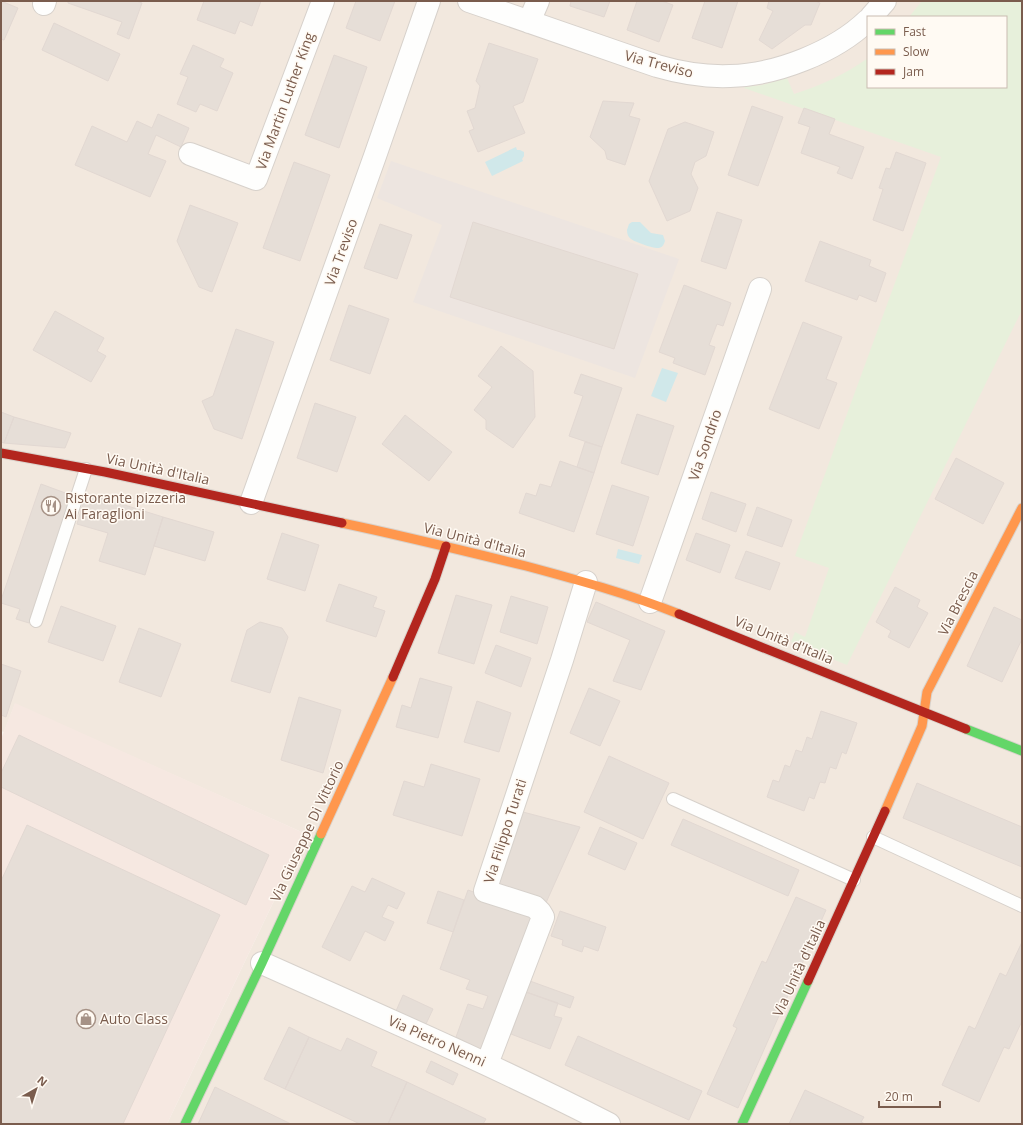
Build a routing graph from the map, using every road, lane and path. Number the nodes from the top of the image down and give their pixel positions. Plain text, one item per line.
1 (322, 1) edge
2 (428, 1) edge
3 (469, 1) edge
4 (538, 1) edge
5 (885, 1) edge
6 (872, 16) edge
7 (867, 21) edge
8 (529, 22) junction
9 (190, 154) dead end
10 (760, 288) dead end
11 (1, 453) edge
12 (86, 469) junction
13 (251, 503) junction
14 (1022, 508) edge
15 (446, 546) junction
16 (586, 582) junction
17 (650, 602) junction
18 (36, 621) dead end
19 (924, 712) junction
20 (1022, 751) edge
21 (673, 799) dead end
22 (873, 837) junction
23 (854, 880) junction
24 (1022, 906) edge
25 (262, 963) junction
26 (487, 1064) junction
27 (185, 1124) edge
28 (609, 1124) edge
29 (742, 1124) edge

1 - 9 street, Via Martin Luther King
2 - 13 street, Via Treviso
3 - 8 street, Via Treviso
4 - 8 street
5 - 6 street
7 - 8 street, Via Treviso
10 - 17 street, Via Sondrio
11 - 12 street, Via Unità d'Italia
12 - 13 street, Via Unità d'Italia
12 - 18 lane
13 - 15 street, Via Unità d'Italia
14 - 19 street, Via Brescia
15 - 16 street, Via Unità d'Italia
15 - 25 street, Via Giuseppe Di Vittorio
16 - 17 street, Via Unità d'Italia
16 - 26 street, Via Filippo Turati
17 - 19 street, Via Unità d'Italia
19 - 20 street, Via Unità d'Italia
19 - 22 street, Via Unità d'Italia
21 - 23 lane
22 - 23 street, Via Unità d'Italia
22 - 24 lane
23 - 29 street, Via Unità d'Italia
25 - 26 street, Via Pietro Nenni
25 - 27 street, Via Giuseppe Di Vittorio
26 - 28 street, Via Pietro Nenni

